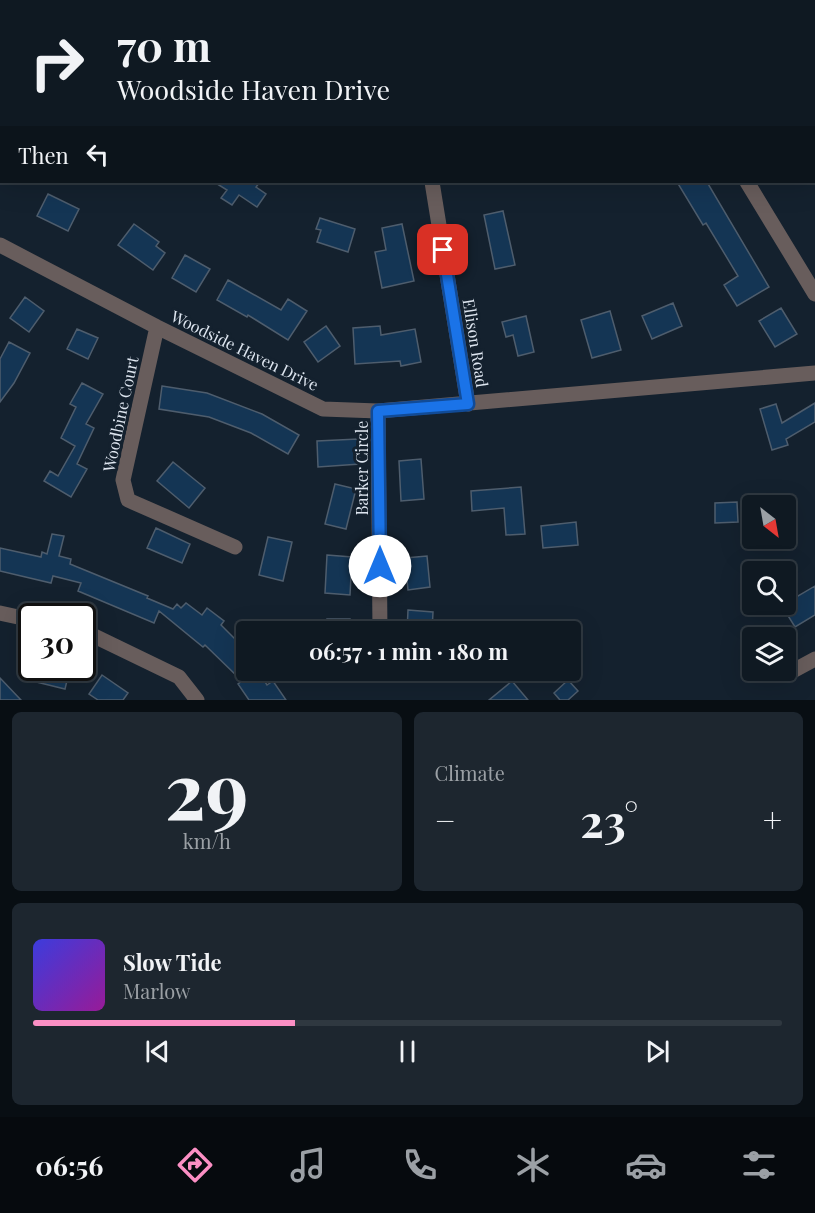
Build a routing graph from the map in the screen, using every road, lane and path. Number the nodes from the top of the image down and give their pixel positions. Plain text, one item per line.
1 (427, 183) edge
2 (748, 183) edge
3 (0, 245) edge
4 (815, 294) edge
5 (157, 327) junction
6 (815, 373) edge
7 (468, 404) junction
8 (378, 411) junction
9 (235, 547) dead end
10 (0, 613) edge
11 (18, 617) edge
12 (380, 621) edge
13 (96, 638) edge
14 (815, 659) edge
15 (796, 669) edge
16 (196, 700) edge

1 - 7 street, Ellison Road
2 - 4 street
3 - 5 street, Woodside Haven Drive
5 - 8 street, Woodside Haven Drive
5 - 9 street, Woodbine Court
6 - 7 street, Woodside Haven Drive
7 - 8 street, Woodside Haven Drive
8 - 12 street, Barker Circle
10 - 11 street
13 - 16 street
14 - 15 street

